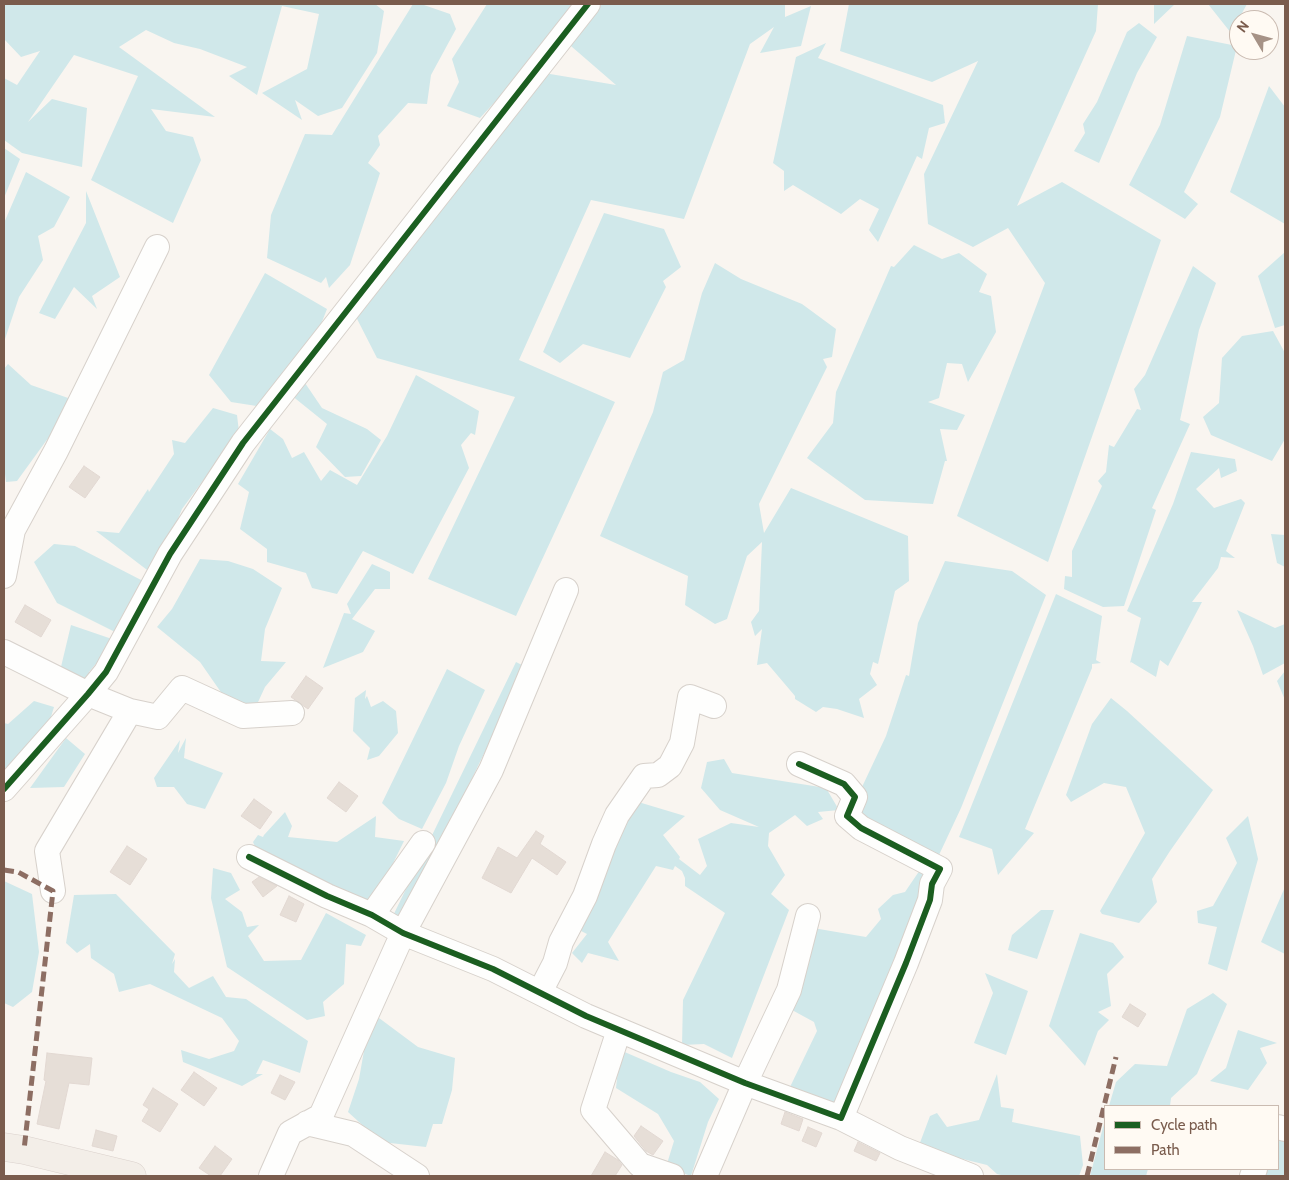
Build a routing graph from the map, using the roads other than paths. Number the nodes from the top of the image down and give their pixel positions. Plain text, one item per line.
1 (588, 4) edge
2 (157, 247) dead end
3 (4, 576) edge
4 (566, 590) dead end
5 (4, 652) edge
6 (88, 694) junction
7 (714, 706) dead end
8 (130, 711) junction
9 (292, 713) dead end
10 (799, 764) dead end
11 (4, 790) edge
12 (423, 843) dead end
13 (249, 857) dead end
14 (53, 891) dead end
15 (372, 915) junction
16 (808, 916) dead end
17 (402, 933) junction
18 (540, 992) junction
19 (619, 1030) junction
20 (746, 1084) junction
21 (841, 1118) junction
22 (307, 1123) junction
23 (4, 1147) edge
24 (637, 1170) edge
25 (132, 1176) edge
26 (271, 1176) edge
27 (417, 1176) edge
28 (672, 1176) edge
29 (705, 1176) edge
30 (971, 1176) edge

1 - 6 street
2 - 3 street
4 - 17 street
5 - 6 street
6 - 8 street
6 - 11 street
7 - 18 street
8 - 9 street
8 - 14 street
10 - 21 street
12 - 15 street
13 - 15 street
15 - 17 street
16 - 20 street
17 - 18 street
17 - 22 street
18 - 19 street
19 - 20 street
19 - 24 street
20 - 21 street
20 - 29 street
21 - 30 street
22 - 26 street
22 - 27 street
23 - 25 main road
24 - 28 street

